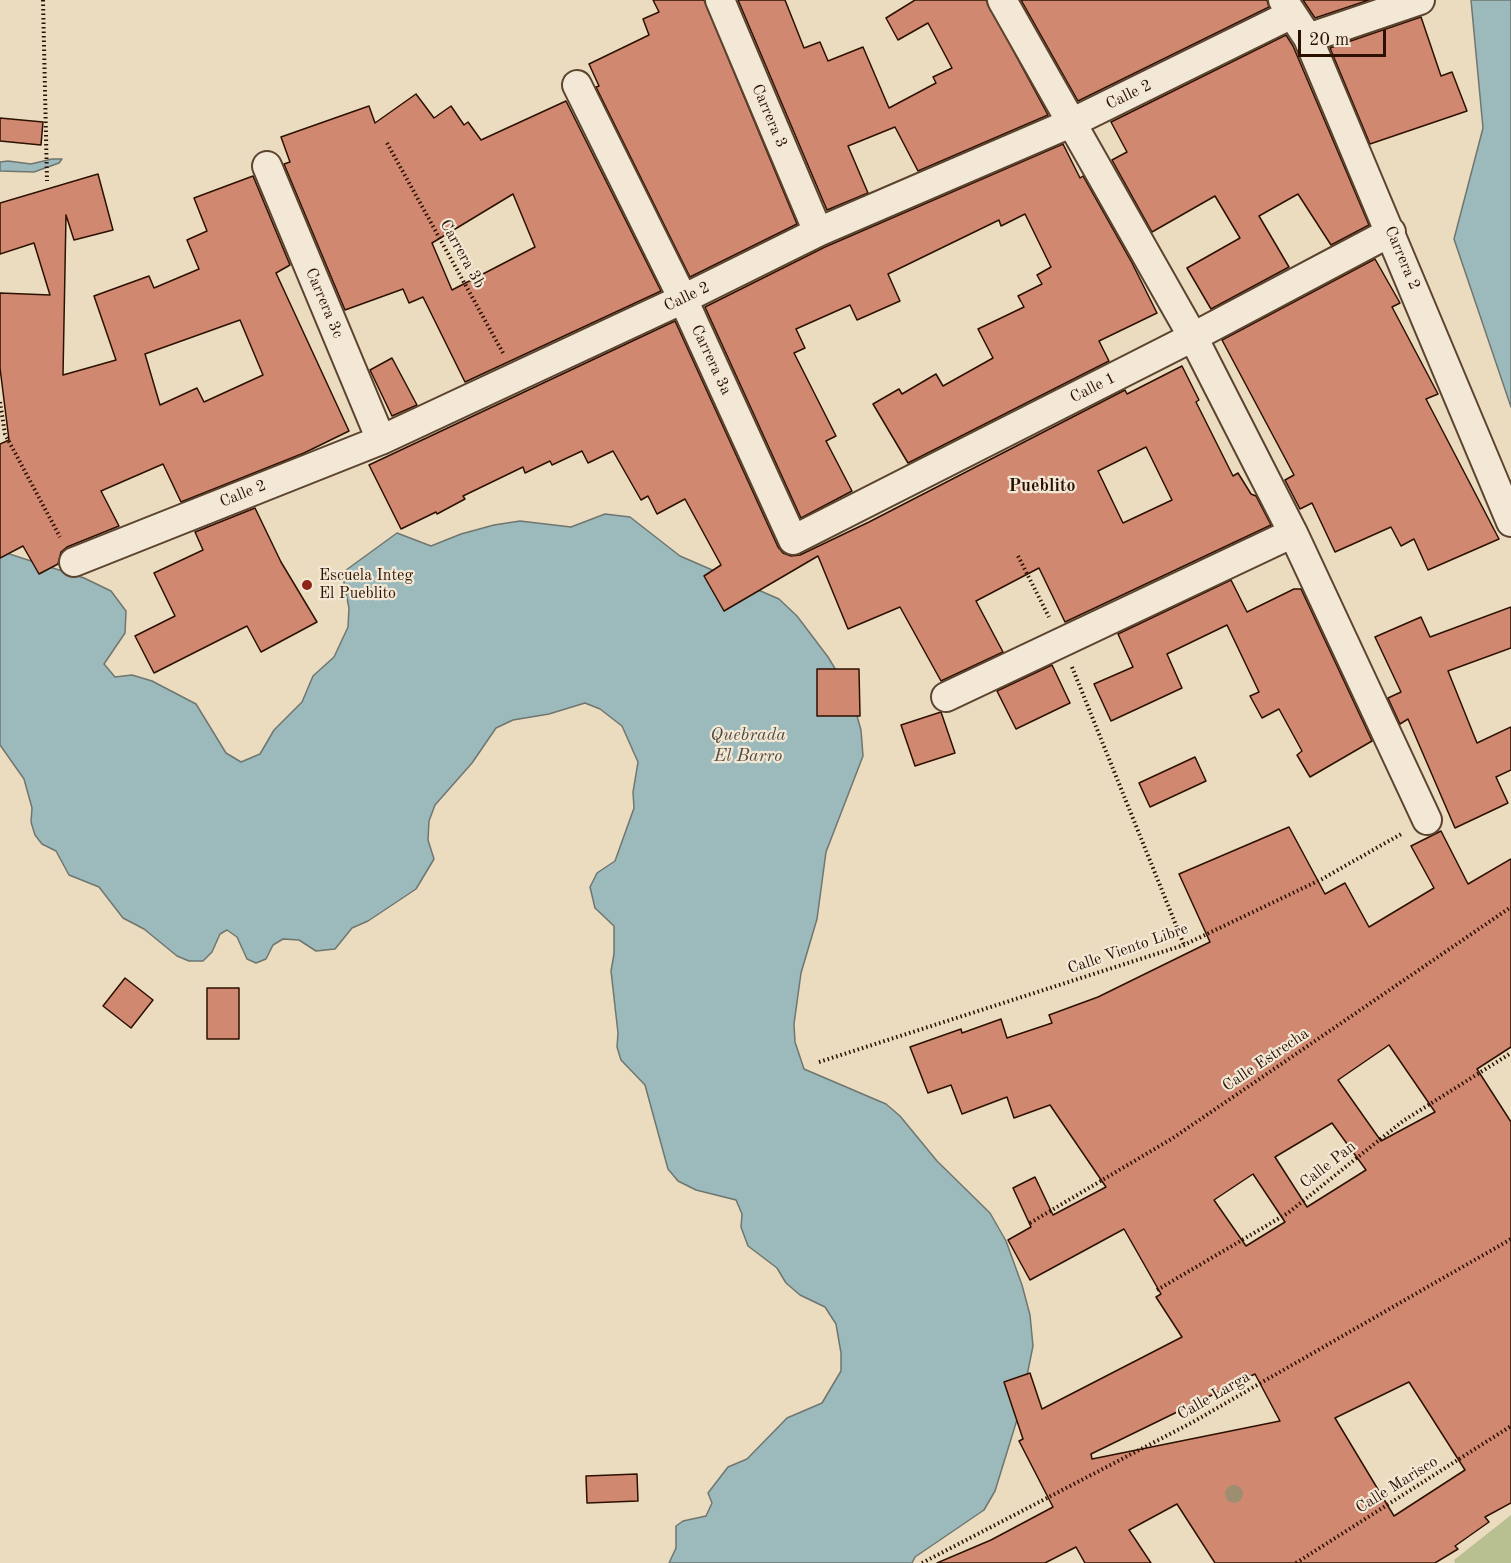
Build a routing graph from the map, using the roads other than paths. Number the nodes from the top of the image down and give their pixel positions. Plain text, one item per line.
1 (720, 0) edge
2 (1002, 0) edge
3 (1420, 0) edge
4 (1294, 17) edge
5 (577, 85) dead end
6 (1071, 123) junction
7 (267, 166) dead end
8 (818, 232) junction
9 (1391, 232) junction
10 (683, 299) junction
11 (1193, 337) junction
12 (381, 440) junction
13 (1511, 522) edge
14 (1293, 533) junction
15 (793, 540) joint
16 (74, 562) road end
17 (946, 698) dead end
18 (1427, 820) road end

1 - 8 street, Carrera 3
2 - 6 street
3 - 4 street, Calle 2
4 - 6 street, Calle 2
4 - 9 street, Carrera 2
5 - 10 street, Carrera 3a
6 - 8 street, Calle 2
6 - 11 street
7 - 12 street, Carrera 3c
8 - 10 street, Calle 2
9 - 11 street, Calle 1
9 - 13 street, Carrera 2
10 - 12 street, Calle 2
10 - 15 street, Carrera 3a
11 - 14 street
11 - 15 street, Calle 1
12 - 16 street, Calle 2
14 - 17 street
14 - 18 street

